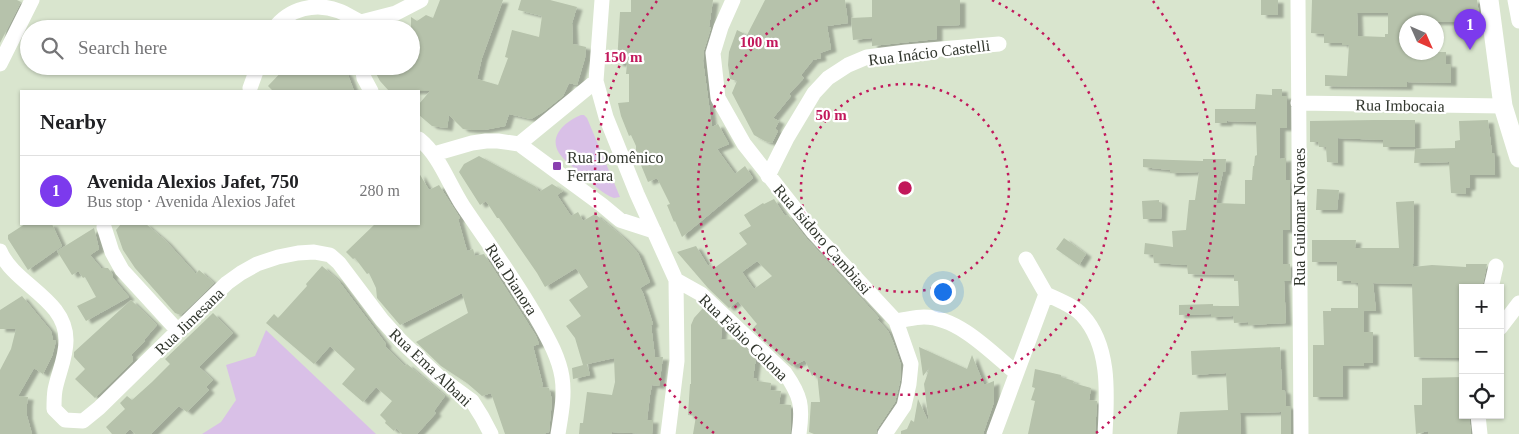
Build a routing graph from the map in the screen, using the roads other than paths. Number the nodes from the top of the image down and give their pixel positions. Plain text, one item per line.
1 (32, 0) edge
2 (421, 0) edge
3 (602, 0) edge
4 (733, 0) edge
5 (1298, 0) edge
6 (1489, 0) edge
7 (1515, 0) edge
8 (22, 20) edge
9 (281, 20) edge
10 (353, 20) edge
11 (376, 20) edge
12 (1519, 21) edge
13 (20, 24) edge
14 (999, 44) dead end
15 (0, 64) edge
16 (255, 75) edge
17 (364, 75) edge
18 (596, 81) junction
19 (250, 88) dead end
20 (370, 90) edge
21 (1298, 103) junction
22 (1503, 106) junction
23 (420, 140) edge
24 (519, 144) junction
25 (434, 154) junction
26 (1519, 158) edge
27 (768, 176) junction
28 (104, 227) dead end
29 (654, 231) junction
30 (0, 251) edge
31 (330, 255) joint
32 (1026, 259) dead end
33 (1496, 266) dead end
34 (676, 280) junction
35 (1493, 284) edge
36 (1046, 294) junction
37 (1519, 303) edge
38 (896, 321) junction
39 (1504, 323) edge
40 (178, 331) junction
41 (1016, 373) junction
42 (1478, 419) edge
43 (64, 427) edge
44 (491, 434) edge
45 (558, 434) edge
46 (668, 434) edge
47 (799, 434) edge
48 (885, 434) edge
49 (994, 434) edge
50 (1105, 434) edge
51 (1301, 434) edge
52 (1480, 434) edge

1 - 8 street
2 - 11 street
3 - 18 street
4 - 27 street, Rua Isidoro Cambiasi
5 - 21 street, Rua Guiomar Novaes
6 - 22 main road
7 - 12 street
9 - 10 street
13 - 15 street
14 - 27 street, Rua Inácio Castelli
16 - 19 street
17 - 20 street
18 - 24 street
18 - 29 street
21 - 22 street, Rua Imbocaia
21 - 51 street, Rua Guiomar Novaes
22 - 26 main road
23 - 25 street, Rua Dianora
24 - 25 street
24 - 29 street
25 - 45 street, Rua Dianora
27 - 38 street, Rua Isidoro Cambiasi
28 - 40 street
29 - 34 street
30 - 43 street
31 - 40 street, Rua Jimesana
31 - 44 street, Rua Ema Albani
32 - 36 street
33 - 35 street
34 - 46 street
34 - 47 street, Rua Fábio Colona
36 - 41 street
36 - 50 street
37 - 39 street
38 - 41 street
38 - 48 street
40 - 43 street, Rua Jimesana
41 - 49 street
42 - 52 street

